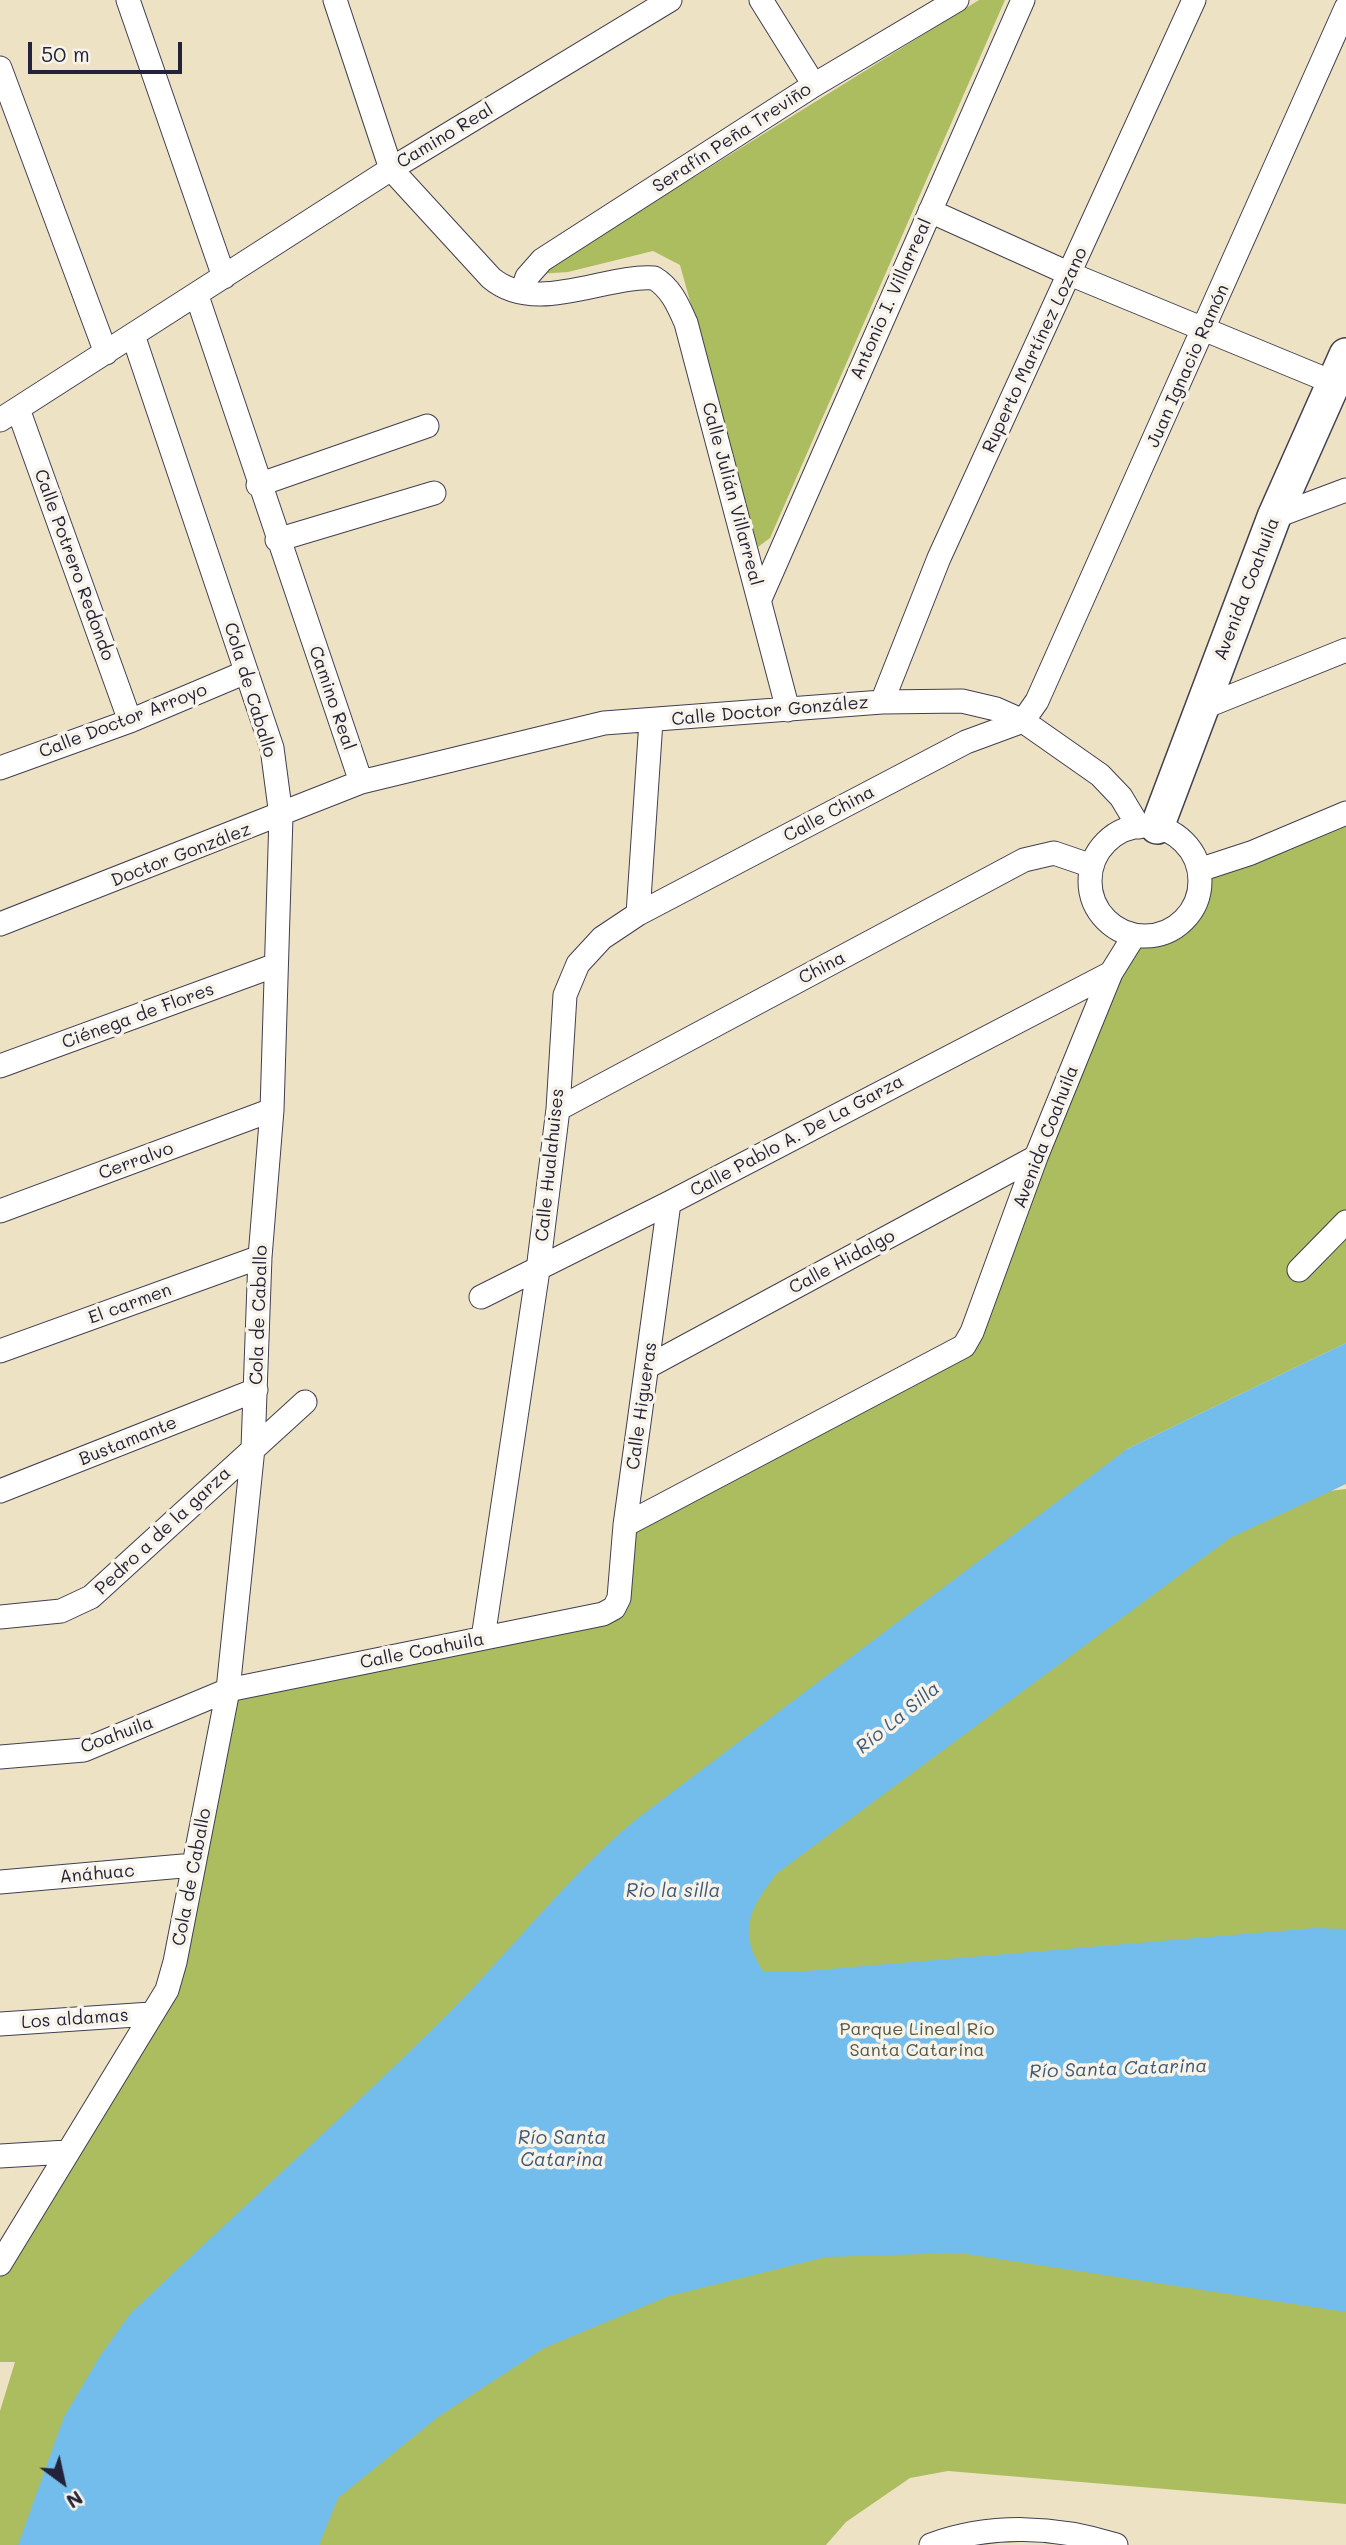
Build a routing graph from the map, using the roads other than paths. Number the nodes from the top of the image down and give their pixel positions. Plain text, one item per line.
1 (128, 0) edge
2 (335, 0) edge
3 (667, 0) edge
4 (761, 0) edge
5 (957, 0) edge
6 (1023, 0) edge
7 (1194, 0) edge
8 (1346, 8) edge
9 (0, 68) edge
10 (814, 85) junction
11 (391, 169) junction
12 (930, 212) junction
13 (1070, 274) junction
14 (224, 277) junction
15 (522, 291) junction
16 (197, 296) junction
17 (1205, 329) junction
18 (133, 335) junction
19 (106, 353) junction
20 (1339, 368) edge
21 (9, 415) edge
22 (427, 426) dead end
23 (258, 485) junction
24 (1346, 490) edge
25 (434, 493) dead end
26 (1274, 517) junction
27 (277, 541) junction
28 (760, 599) junction
29 (1346, 650) edge
30 (246, 672) junction
31 (882, 702) junction
32 (1202, 708) junction
33 (788, 710) junction
34 (130, 721) junction
35 (651, 721) junction
36 (1023, 721) junction
37 (0, 767) edge
38 (360, 782) junction
39 (1346, 813) edge
40 (281, 816) junction
41 (1148, 827) junction
42 (1092, 866) junction
43 (1199, 870) junction
44 (638, 914) junction
45 (0, 924) edge
46 (1134, 936) junction
47 (276, 965) junction
48 (1111, 973) junction
49 (0, 1066) edge
50 (558, 1109) junction
51 (272, 1110) junction
52 (1036, 1157) junction
53 (669, 1203) junction
54 (0, 1211) edge
55 (1346, 1222) edge
56 (260, 1257) junction
57 (538, 1270) junction
58 (1299, 1270) dead end
59 (481, 1297) dead end
60 (0, 1351) edge
61 (647, 1367) junction
62 (256, 1390) junction
63 (305, 1402) dead end
64 (253, 1448) junction
65 (0, 1492) edge
66 (625, 1525) junction
67 (614, 1608) joint
68 (0, 1617) edge
69 (483, 1638) junction
70 (228, 1690) junction
71 (0, 1757) edge
72 (194, 1866) junction
73 (0, 1882) edge
74 (151, 2014) junction
75 (0, 2024) edge
76 (67, 2152) junction
77 (0, 2156) edge
78 (0, 2264) edge
79 (943, 2543) edge
80 (1116, 2545) edge

1 - 14 street
2 - 11 street
3 - 11 street, Camino Real
4 - 10 street
5 - 10 street, Serafín Peña Treviño
6 - 12 street, Antonio I. Villarreal
7 - 13 street, Ruperto Martínez Lozano
8 - 17 street, Juan Ignacio Ramón
9 - 19 street
10 - 15 street, Serafín Peña Treviño
11 - 14 street, Camino Real
11 - 15 street
12 - 13 street
12 - 28 street, Antonio I. Villarreal
13 - 17 street
13 - 31 street, Ruperto Martínez Lozano
14 - 16 street, Camino Real
15 - 28 street, Calle Julián Villarreal
16 - 18 street, Camino Real
16 - 23 street, Camino Real
17 - 20 street
17 - 36 street, Juan Ignacio Ramón
18 - 19 street, Camino Real
18 - 30 street, Cola de Caballo
19 - 21 street, Camino Real
20 - 26 street, Avenida Coahuila
21 - 34 street, Calle Potrero Redondo
22 - 23 street
23 - 27 street, Camino Real
24 - 26 street
25 - 27 street
26 - 32 street, Avenida Coahuila
27 - 38 street, Camino Real
28 - 33 street, Calle Julián Villarreal
29 - 32 street
30 - 34 street, Calle Doctor Arroyo
30 - 40 street, Cola de Caballo
31 - 33 street, Calle Doctor González
31 - 36 street, Calle Doctor González
32 - 41 street, Avenida Coahuila
33 - 35 street, Calle Doctor González
34 - 37 street, Calle Doctor Arroyo
35 - 38 street, Calle Doctor González
35 - 44 street
36 - 41 street, Calle Doctor González
36 - 44 street, Calle China
38 - 40 street, Doctor González
39 - 43 street
40 - 45 street, Doctor González
40 - 47 street, Cola de Caballo
41 - 42 street
41 - 43 street
42 - 46 street
42 - 50 street, China
43 - 46 street
44 - 50 street, Calle Hualahuises
46 - 48 street, Avenida Coahuila
47 - 49 street, Ciénega de Flores
47 - 51 street, Cola de Caballo
48 - 52 street, Avenida Coahuila
48 - 53 street, Calle Pablo A. De La Garza
50 - 57 street, Calle Hualahuises
51 - 54 street, Cerralvo
51 - 56 street, Cola de Caballo
52 - 61 street, Calle Hidalgo
52 - 66 street, Avenida Coahuila
53 - 57 street, Calle Pablo A. De La Garza
53 - 61 street, Calle Higueras
55 - 58 street
56 - 60 street, El carmen
56 - 62 street, Cola de Caballo
57 - 59 street, Calle Pablo A. De La Garza
57 - 69 street, Calle Hualahuises
61 - 66 street, Calle Higueras
62 - 64 street, Cola de Caballo
62 - 65 street, Bustamante
63 - 64 street, Pedro a de la garza
64 - 68 street, Pedro a de la garza
64 - 70 street, Cola de Caballo
66 - 67 street, Calle Higueras
67 - 69 street, Calle Coahuila
69 - 70 street, Calle Coahuila
70 - 71 street, Coahuila
70 - 72 street, Cola de Caballo
72 - 73 street, Anáhuac
72 - 74 street, Cola de Caballo
74 - 75 street, Los aldamas
74 - 76 street, Cola de Caballo
76 - 77 street
76 - 78 street, Cola de Caballo
79 - 80 street

